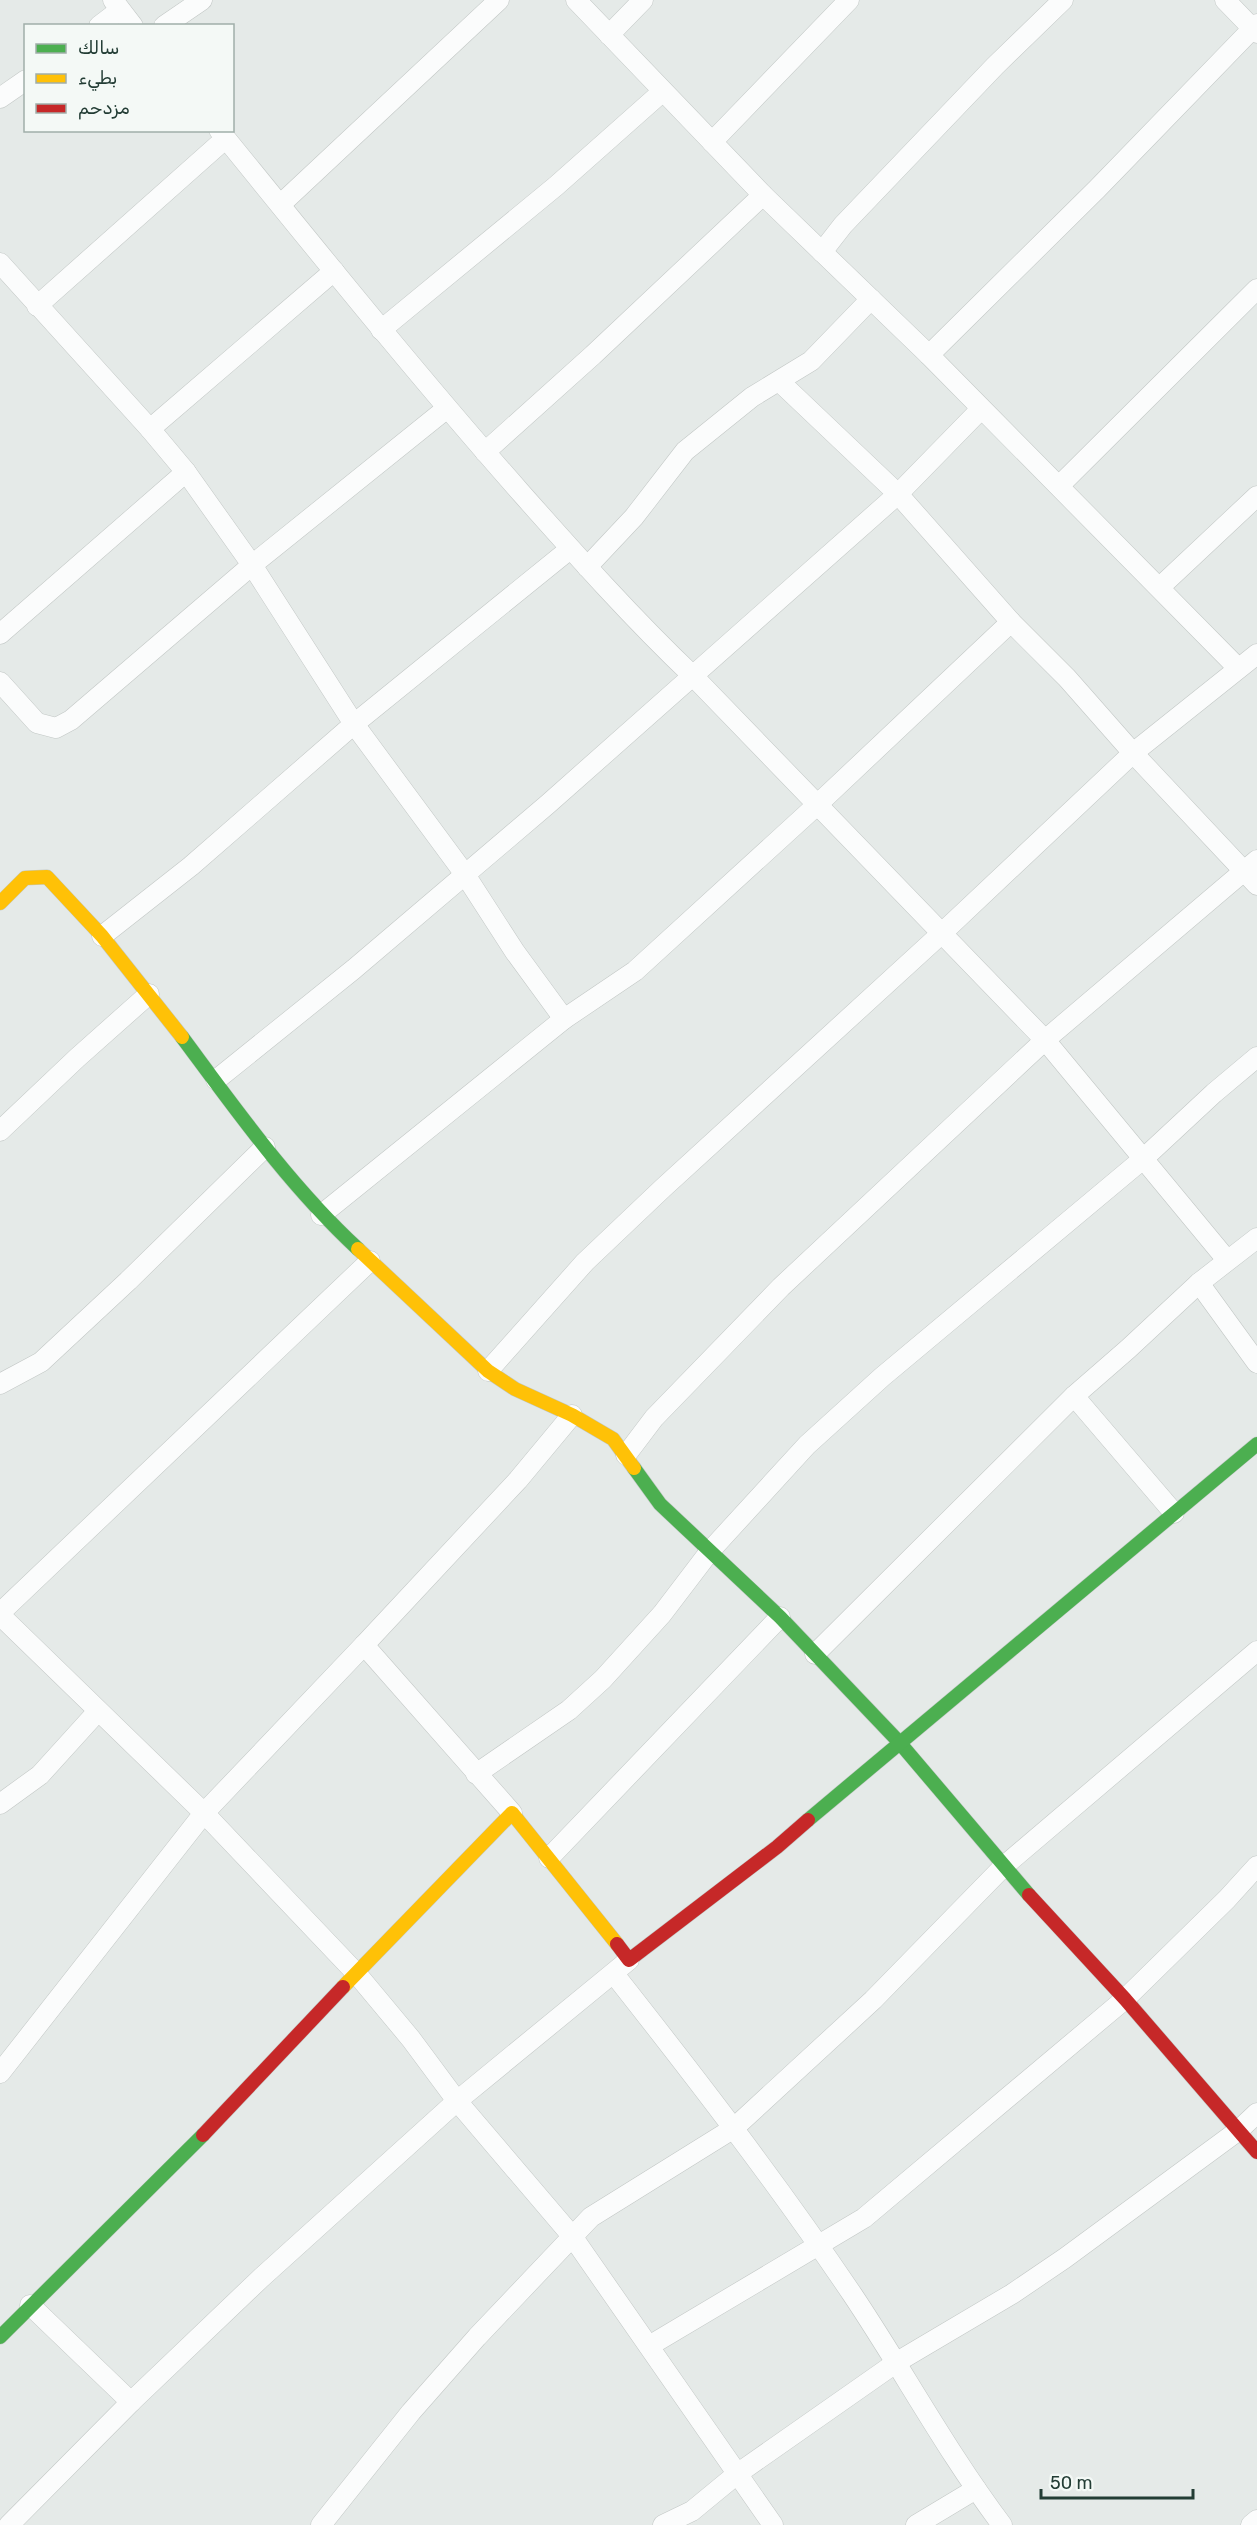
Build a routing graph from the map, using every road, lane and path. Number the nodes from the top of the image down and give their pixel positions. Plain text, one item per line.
1 (202, 0) edge
2 (500, 0) edge
3 (576, 0) edge
4 (643, 0) edge
5 (849, 0) edge
6 (1063, 0) edge
7 (1225, 0) edge
8 (117, 5) edge
9 (101, 24) edge
10 (131, 24) edge
11 (167, 24) edge
12 (1256, 28) edge
13 (609, 35) junction
14 (24, 81) edge
15 (662, 92) junction
16 (0, 98) edge
17 (222, 134) edge
18 (712, 142) junction
19 (762, 195) junction
20 (281, 204) junction
21 (822, 252) junction
22 (0, 263) edge
23 (334, 271) junction
24 (1254, 298) edge
25 (871, 299) junction
26 (36, 306) junction
27 (381, 330) junction
28 (929, 355) junction
29 (780, 382) junction
30 (446, 409) junction
31 (981, 409) junction
32 (150, 429) junction
33 (485, 452) junction
34 (186, 472) junction
35 (1059, 486) junction
36 (898, 494) junction
37 (1257, 496) edge
38 (570, 549) junction
39 (252, 565) junction
40 (587, 567) junction
41 (1160, 587) junction
42 (1011, 622) junction
43 (0, 634) edge
44 (1257, 654) edge
45 (1238, 668) junction
46 (693, 676) junction
47 (0, 682) edge
48 (354, 724) junction
49 (1133, 753) junction
50 (818, 804) junction
51 (1252, 872) edge
52 (464, 873) junction
53 (0, 903) edge
54 (942, 933) junction
55 (102, 936) junction
56 (149, 994) junction
57 (564, 1019) junction
58 (1045, 1040) junction
59 (1257, 1057) edge
60 (216, 1080) junction
61 (0, 1131) edge
62 (265, 1147) junction
63 (1143, 1159) junction
64 (321, 1215) junction
65 (1257, 1238) edge
66 (1227, 1260) junction
67 (370, 1261) junction
68 (1199, 1283) junction
69 (1257, 1362) edge
70 (488, 1371) junction
71 (0, 1384) edge
72 (1074, 1396) junction
73 (572, 1415) junction
74 (1257, 1444) edge
75 (626, 1455) junction
76 (1174, 1513) junction
77 (710, 1551) junction
78 (0, 1614) edge
79 (780, 1617) junction
80 (364, 1645) junction
81 (1257, 1651) edge
82 (815, 1654) junction
83 (98, 1711) junction
84 (899, 1742) junction
85 (476, 1774) junction
86 (0, 1804) edge
87 (512, 1813) junction
88 (204, 1814) junction
89 (549, 1858) junction
90 (1004, 1866) junction
91 (1257, 1866) edge
92 (629, 1960) junction
93 (356, 1973) junction
94 (614, 1974) junction
95 (1125, 1999) junction
96 (0, 2073) edge
97 (457, 2101) junction
98 (1257, 2113) edge
99 (734, 2128) junction
100 (1239, 2130) junction
101 (1257, 2152) edge
102 (572, 2236) junction
103 (818, 2246) junction
104 (30, 2305) junction
105 (0, 2337) edge
106 (649, 2346) junction
107 (897, 2362) junction
108 (131, 2402) junction
109 (737, 2474) junction
110 (976, 2489) junction
111 (1257, 2520) edge
112 (9, 2525) edge
113 (321, 2525) edge
114 (663, 2525) edge
115 (773, 2525) edge
116 (916, 2525) edge
117 (1002, 2525) edge
118 (1251, 2525) edge

1 - 11 street
2 - 20 street
3 - 13 street
4 - 13 street
5 - 18 street
6 - 21 street
7 - 12 street
8 - 9 street
8 - 10 street
12 - 28 street
13 - 15 street
14 - 16 street
15 - 18 street
15 - 27 street
17 - 20 street
17 - 26 street
18 - 19 street
19 - 21 street
19 - 33 street
20 - 23 street
21 - 25 street
22 - 26 street
23 - 27 street
23 - 32 street
24 - 35 street
25 - 28 street
25 - 29 street
26 - 32 street
27 - 30 street
28 - 31 street
29 - 36 street
29 - 40 street
30 - 33 street
30 - 39 street
31 - 35 street
31 - 36 street
32 - 34 street
33 - 38 street
34 - 39 street
34 - 43 street
35 - 41 street
36 - 42 street
36 - 46 street
37 - 41 street
38 - 40 street
38 - 48 street
39 - 47 street
39 - 48 street
40 - 46 street
41 - 45 street
42 - 49 street
42 - 50 street
44 - 45 street
45 - 49 street
46 - 50 street
46 - 52 street
48 - 52 street
48 - 55 street
49 - 51 street
49 - 54 street
50 - 54 street
50 - 57 street
51 - 58 street
52 - 57 street
52 - 60 street
53 - 55 street
54 - 58 street
54 - 70 street
55 - 56 street
56 - 60 street
56 - 61 street
57 - 64 street
58 - 63 street
58 - 75 street
59 - 63 street
60 - 62 street
62 - 64 street
62 - 71 street
63 - 66 street
63 - 77 street
64 - 67 street
65 - 66 street
66 - 68 street
67 - 70 street
67 - 78 street
68 - 69 street
68 - 72 street
70 - 73 street
72 - 76 street
72 - 82 street
73 - 75 street
73 - 80 street
74 - 76 street
75 - 77 street
76 - 84 street
77 - 79 street
77 - 85 street
78 - 83 street
79 - 82 street
79 - 89 street
80 - 85 street
80 - 88 street
81 - 90 street
82 - 84 street
83 - 86 street
83 - 88 street
84 - 90 street
84 - 92 street
85 - 87 street
87 - 89 street
87 - 93 street
88 - 93 street
88 - 96 street
89 - 92 street
90 - 95 street
90 - 99 street
91 - 95 street
92 - 94 street
93 - 97 street
93 - 104 street
94 - 97 street
94 - 99 street
95 - 100 street
95 - 103 street
97 - 102 street
97 - 108 street
98 - 100 street
99 - 102 street
99 - 103 street
100 - 101 street
100 - 107 street
102 - 106 street
102 - 113 street
103 - 106 street
103 - 107 street
104 - 105 street
104 - 108 street
106 - 109 street
107 - 109 street
107 - 110 street
108 - 112 street
109 - 114 street
109 - 115 street
110 - 116 street
110 - 117 street
111 - 118 street

